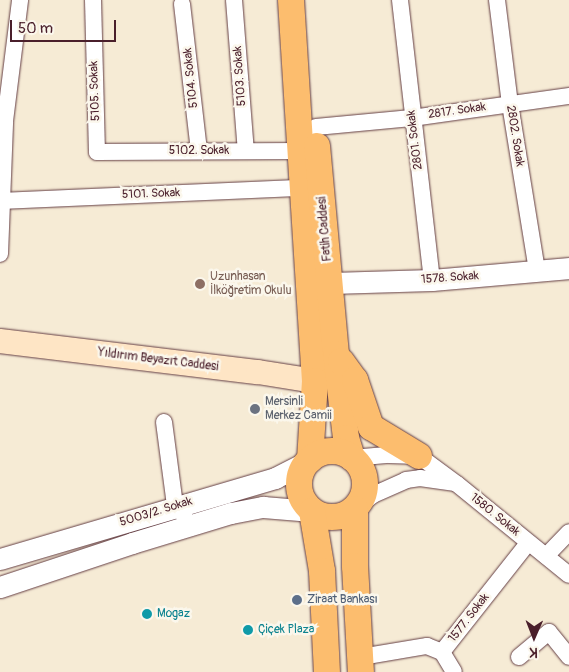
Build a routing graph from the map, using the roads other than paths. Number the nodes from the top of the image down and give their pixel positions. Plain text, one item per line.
1 (20, 0) edge
2 (92, 0) edge
3 (234, 0) edge
4 (291, 0) edge
5 (308, 0) edge
6 (400, 0) edge
7 (497, 0) edge
8 (182, 4) dead end
9 (569, 96) edge
10 (510, 104) junction
11 (412, 118) junction
12 (2, 121) edge
13 (316, 127) junction
14 (246, 151) junction
15 (301, 151) junction
16 (97, 152) joint
17 (199, 152) junction
18 (303, 188) junction
19 (0, 201) edge
20 (0, 254) edge
21 (569, 268) edge
22 (538, 271) junction
23 (432, 280) junction
24 (331, 283) junction
25 (0, 341) edge
26 (336, 354) junction
27 (315, 381) junction
28 (164, 422) dead end
29 (419, 456) junction
30 (352, 458) junction
31 (310, 460) junction
32 (457, 484) junction
33 (175, 506) junction
34 (355, 509) junction
35 (312, 511) junction
36 (193, 524) junction
37 (569, 532) edge
38 (528, 543) junction
39 (546, 556) junction
40 (0, 559) edge
41 (569, 575) edge
42 (0, 587) edge
43 (442, 652) junction
44 (569, 656) edge
45 (519, 657) dead end
46 (361, 665) edge
47 (327, 672) edge
48 (454, 672) edge

1 - 12 street
2 - 16 street, 5105. Sokak
3 - 14 street, 5103. Sokak
4 - 15 main road, Fatih Caddesi
5 - 13 main road, Fatih Caddesi
6 - 11 street, 2801. Sokak
7 - 10 street, 2802. Sokak
8 - 17 street, 5104. Sokak
9 - 10 street, 2817. Sokak
10 - 11 street, 2817. Sokak
10 - 22 street, 2802. Sokak
11 - 13 street, 2817. Sokak
11 - 23 street, 2801. Sokak
12 - 19 street
13 - 24 main road, Fatih Caddesi
14 - 15 street, 5102. Sokak
14 - 17 street, 5102. Sokak
15 - 18 main road, Fatih Caddesi
16 - 17 street, 5102. Sokak
18 - 19 street, 5101. Sokak
18 - 27 main road, Fatih Caddesi
19 - 20 street
21 - 22 street, 1578. Sokak
22 - 23 street, 1578. Sokak
23 - 24 street, 1578. Sokak
24 - 26 main road, Fatih Caddesi
25 - 27 main road, Yıldırım Beyazıt Caddesi
26 - 29 main road
26 - 30 main road, Fatih Caddesi
27 - 31 main road, Fatih Caddesi
28 - 33 street
29 - 30 street
29 - 32 street, 1580. Sokak
30 - 31 main road
30 - 34 main road
31 - 33 street, 5003/2. Sokak
31 - 35 main road
32 - 34 street
32 - 38 street, 1580. Sokak
33 - 36 street
33 - 40 street, 5003/2. Sokak
34 - 35 main road
34 - 46 main road
35 - 36 street, 5003/2. Sokak
35 - 47 main road
36 - 42 street, 5003/2. Sokak
37 - 39 street
38 - 39 street, 1580. Sokak
38 - 43 street, 1577. Sokak
39 - 41 street, 1580. Sokak
43 - 46 street, 1577. Sokak
43 - 48 street
44 - 45 street

